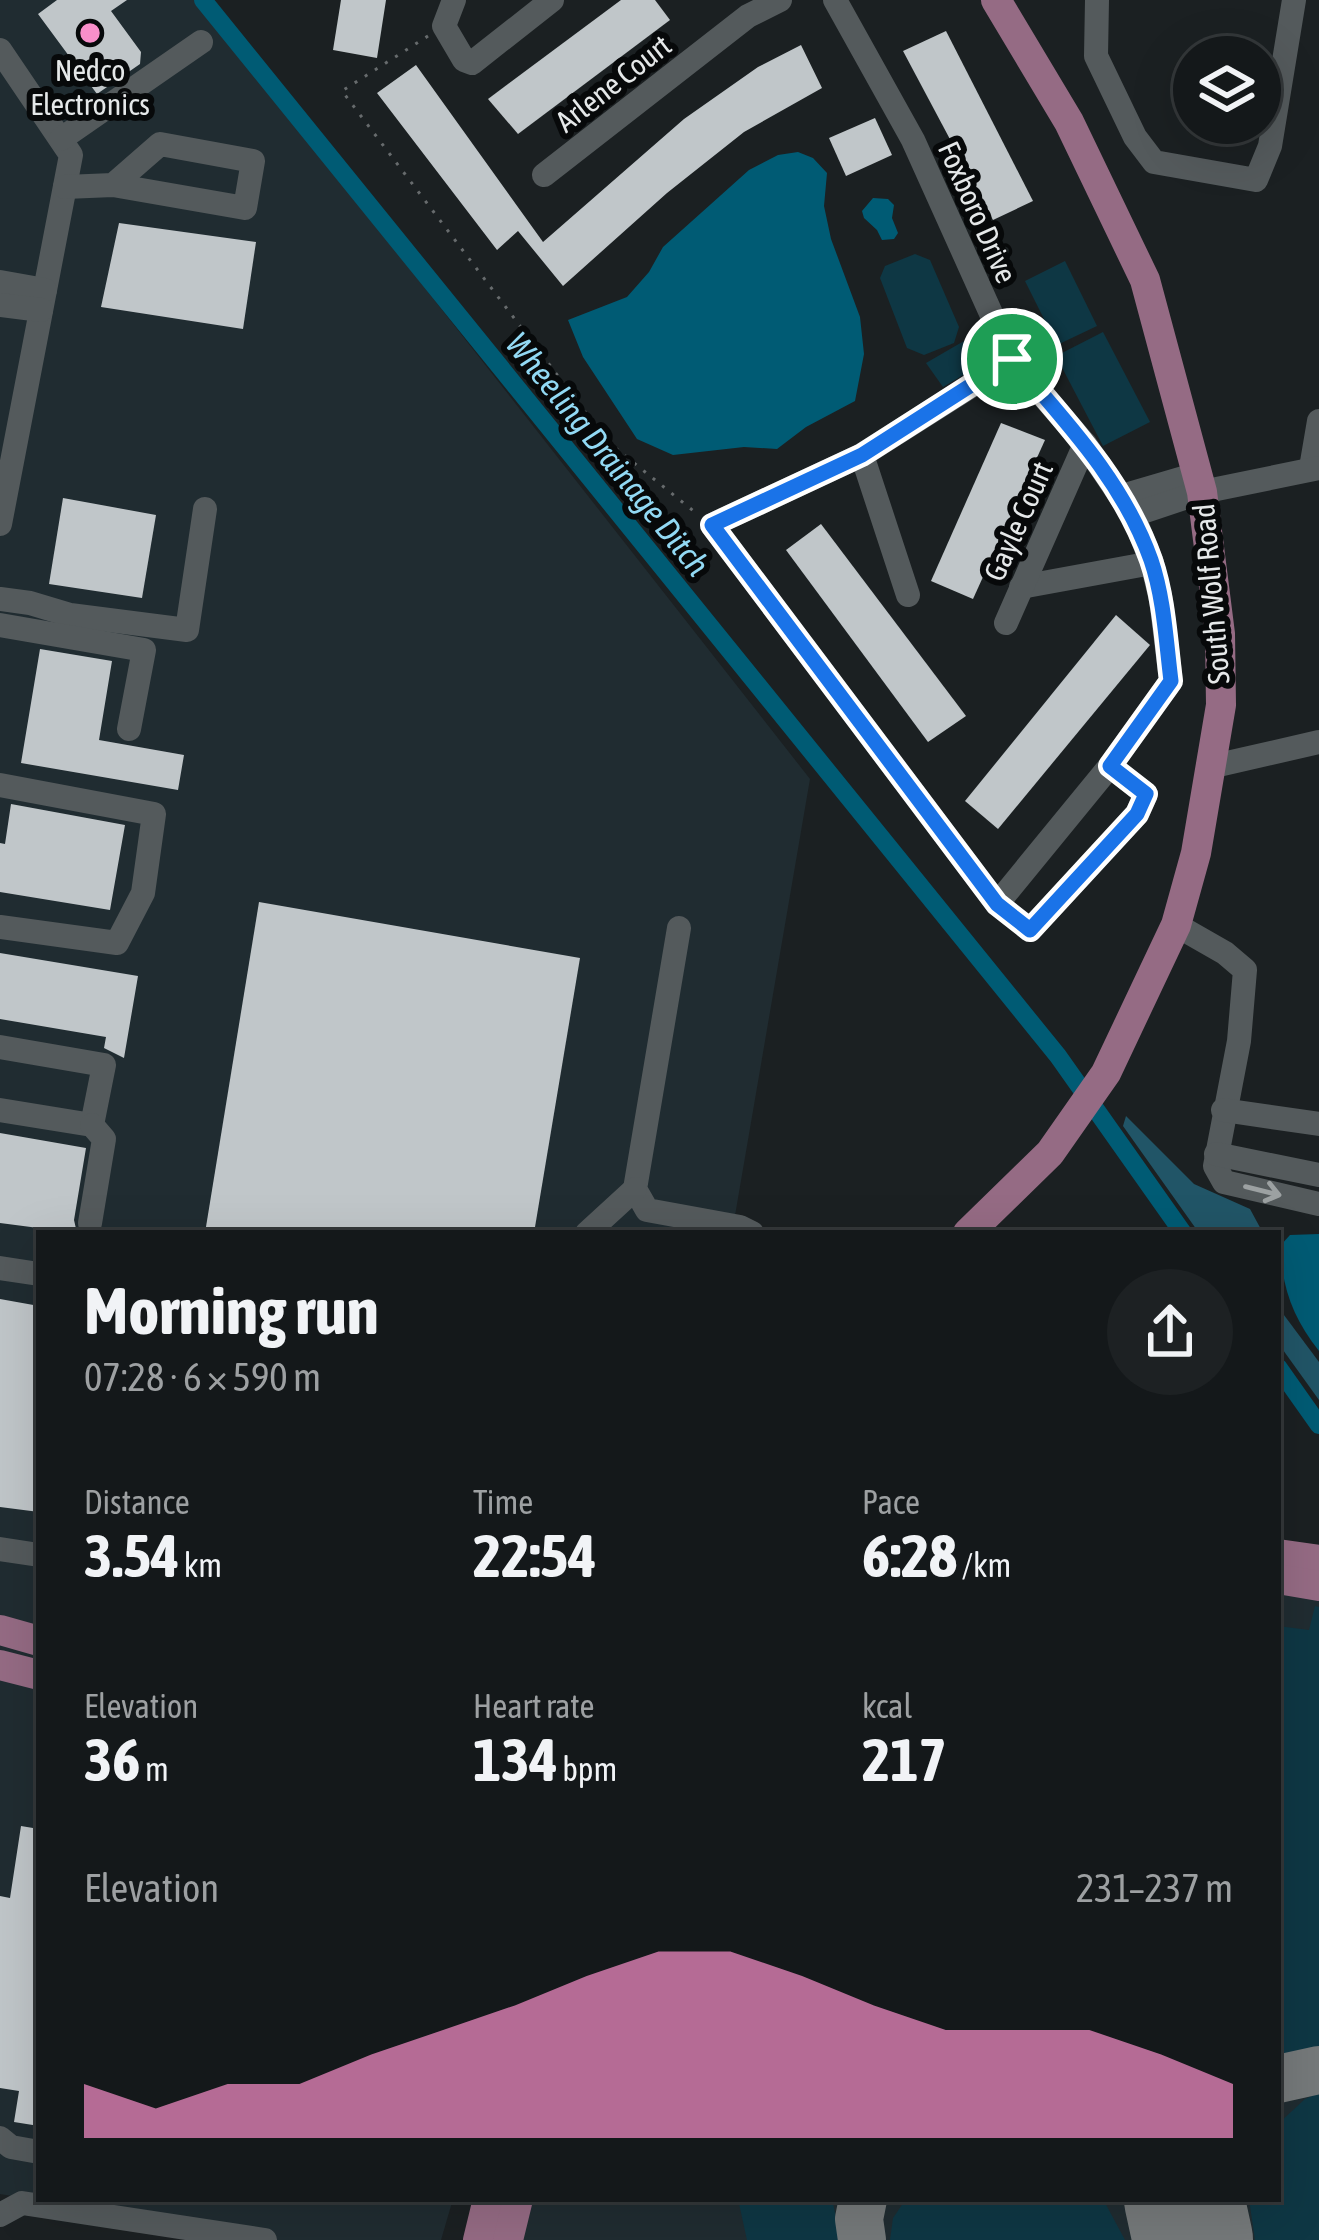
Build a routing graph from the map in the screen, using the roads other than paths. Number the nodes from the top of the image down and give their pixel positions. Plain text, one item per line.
1 (454, 0) edge
2 (552, 0) edge
3 (780, 0) edge
4 (835, 0) edge
5 (995, 0) edge
6 (1097, 0) edge
7 (1294, 0) edge
8 (739, 8) edge
9 (201, 42) dead end
10 (0, 50) edge
11 (61, 140) junction
12 (544, 175) dead end
13 (112, 184) junction
14 (65, 187) junction
15 (0, 282) edge
16 (43, 300) junction
17 (0, 305) edge
18 (1012, 359) junction
19 (1319, 421) edge
20 (9, 430) edge
21 (1085, 444) junction
22 (862, 455) junction
23 (1315, 468) edge
24 (1200, 483) junction
25 (1127, 505) junction
26 (206, 508) dead end
27 (0, 524) edge
28 (1152, 563) junction
29 (1021, 587) junction
30 (908, 595) dead end
31 (0, 599) edge
32 (1006, 623) dead end
33 (0, 625) edge
34 (129, 729) dead end
35 (1319, 742) edge
36 (1110, 766) junction
37 (1214, 766) junction
38 (0, 785) edge
39 (997, 904) junction
40 (1176, 925) junction
41 (0, 926) edge
42 (679, 928) dead end
43 (0, 1047) edge
44 (0, 1110) edge
45 (1223, 1110) junction
46 (92, 1124) junction
47 (1319, 1124) edge
48 (1216, 1160) junction
49 (1319, 1175) edge
50 (1319, 1204) edge
51 (641, 1211) edge
52 (90, 1223) dead end
53 (594, 1230) edge
54 (746, 1230) edge
55 (971, 1230) edge
56 (0, 1268) edge
57 (36, 1274) edge
58 (0, 1549) edge
59 (1281, 1554) edge
60 (36, 1555) edge
61 (1319, 1560) edge
62 (1281, 1580) edge
63 (1319, 1586) edge
64 (0, 1630) edge
65 (36, 1640) edge
66 (0, 1665) edge
67 (36, 1674) edge
68 (0, 2138) edge
69 (36, 2151) edge
70 (487, 2202) edge
71 (517, 2202) edge
72 (11, 2209) edge
73 (265, 2240) edge
74 (478, 2240) edge
75 (508, 2240) edge

1 - 2 street
3 - 8 street, Arlene Court
4 - 18 street, Foxboro Drive
5 - 24 main road, South Wolf Road
6 - 7 street
8 - 12 street, Arlene Court
9 - 11 street
10 - 11 street
11 - 14 street
13 - 13 street
13 - 14 street
14 - 16 street
15 - 16 street
16 - 17 street
16 - 20 street
18 - 21 street, Foxboro Drive
18 - 22 street
19 - 23 street
20 - 27 street
21 - 25 street, Foxboro Drive
21 - 29 street, Gayle Court
22 - 30 street
22 - 39 street
23 - 24 street
24 - 25 street
24 - 37 main road, South Wolf Road
25 - 28 street, Foxboro Drive
26 - 31 street
28 - 29 street
28 - 36 street, Foxboro Drive
29 - 32 street, Gayle Court
33 - 34 street
35 - 37 street
36 - 39 street, Foxboro Drive
36 - 39 street
37 - 40 main road, South Wolf Road
38 - 41 street
40 - 45 street
40 - 55 main road, South Wolf Road
42 - 51 street
43 - 46 street
44 - 46 street
45 - 47 street
45 - 48 street
46 - 52 street
48 - 49 street
48 -> 50 street
51 - 53 street
51 - 54 street
56 - 57 street
58 - 60 street
59 - 61 main road
62 - 63 main road
64 - 65 main road
66 - 67 main road
68 - 69 street
70 - 74 main road
71 - 75 main road
72 - 73 street

